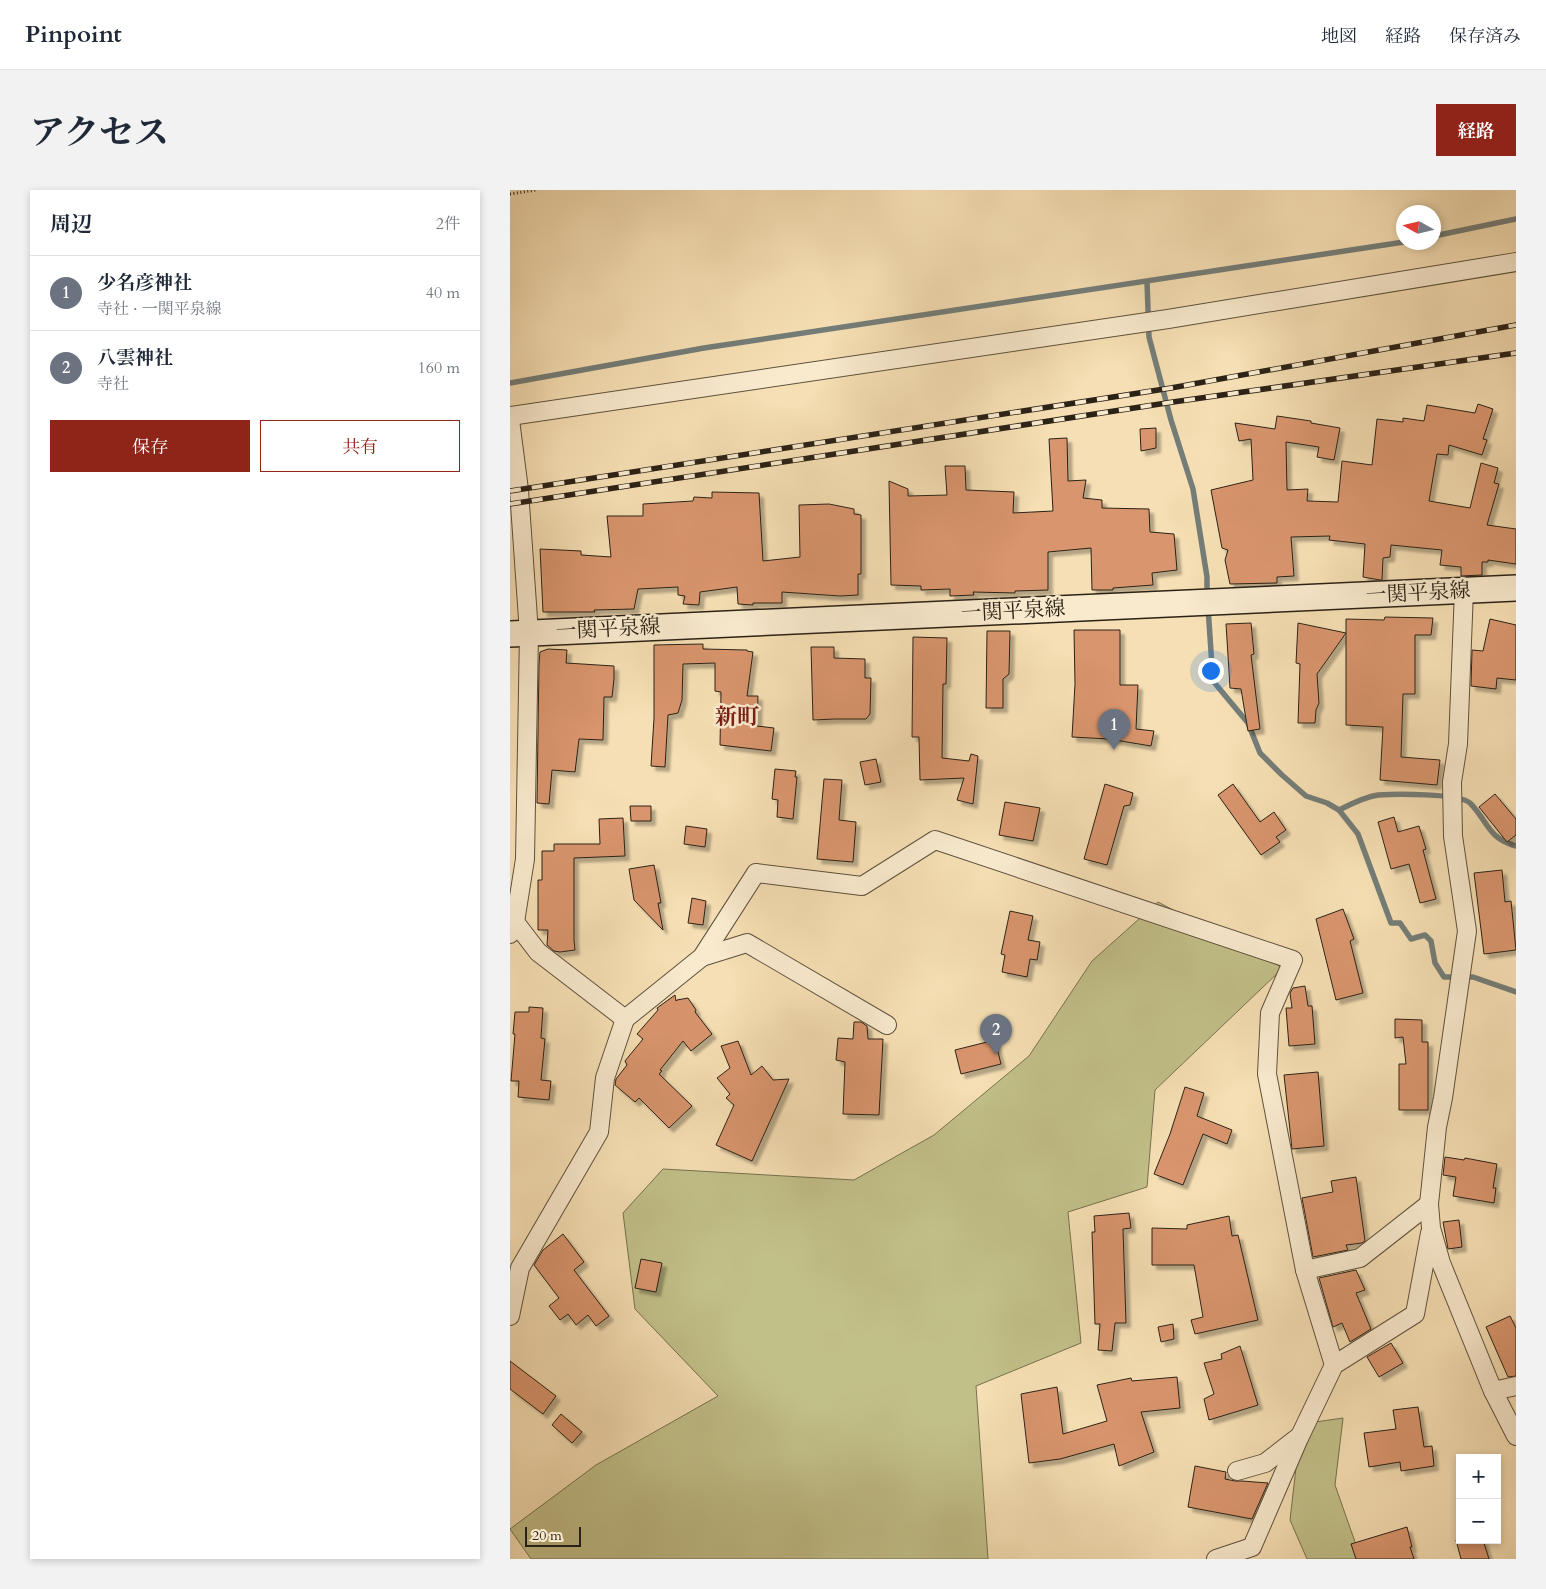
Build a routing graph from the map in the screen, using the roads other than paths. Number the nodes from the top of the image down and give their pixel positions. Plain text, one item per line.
1 (1516, 262) edge
2 (510, 418) edge
3 (1516, 588) edge
4 (1464, 590) junction
5 (520, 634) edge
6 (512, 928) edge
7 (702, 957) junction
8 (625, 1019) junction
9 (887, 1025) dead end
10 (1429, 1204) junction
11 (1431, 1228) junction
12 (1305, 1270) junction
13 (510, 1316) edge
14 (1334, 1365) junction
15 (1516, 1386) edge
16 (1493, 1391) junction
17 (1300, 1436) junction
18 (1516, 1436) edge
19 (1237, 1471) dead end
20 (1216, 1559) edge

1 - 2 street
2 - 5 street
3 - 4 main road, 一関平泉線
4 - 5 main road, 一関平泉線
4 - 10 street
5 - 6 street
6 - 8 street
7 - 8 street
7 - 9 street
7 - 12 street
8 - 13 street
10 - 11 street
10 - 12 street
11 - 14 street
11 - 16 street
12 - 14 street
14 - 17 street
15 - 16 street
16 - 18 street
17 - 19 street
17 - 20 street

